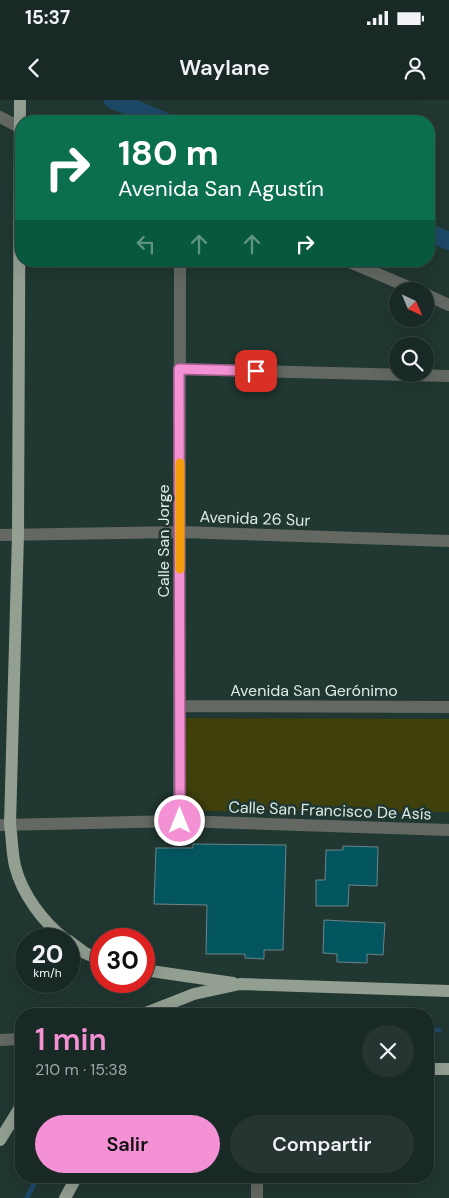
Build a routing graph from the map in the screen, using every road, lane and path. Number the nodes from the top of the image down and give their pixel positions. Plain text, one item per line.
1 (20, 100) edge
2 (20, 115) edge
3 (0, 118) edge
4 (15, 125) edge
5 (19, 267) edge
6 (180, 267) edge
7 (361, 267) edge
8 (397, 282) edge
9 (434, 298) edge
10 (449, 305) edge
11 (179, 369) junction
12 (449, 376) edge
13 (180, 532) junction
14 (0, 535) edge
15 (18, 535) junction
16 (449, 541) edge
17 (179, 706) junction
18 (449, 707) edge
19 (180, 821) junction
20 (5, 824) edge
21 (449, 830) edge
22 (50, 928) edge
23 (155, 972) edge
24 (240, 984) junction
25 (449, 991) edge
26 (158, 1008) edge
27 (15, 1039) edge
28 (0, 1040) edge
29 (434, 1069) edge
30 (449, 1069) edge
31 (15, 1116) edge
32 (0, 1140) edge
33 (73, 1183) edge
34 (257, 1183) edge
35 (65, 1198) edge
36 (257, 1198) edge

1 - 2 main road
3 - 4 street
5 - 15 main road
6 - 11 street, Calle San Jorge
7 - 8 street
9 - 10 street
11 - 12 street
11 - 13 street, Calle San Jorge
13 - 15 street, Avenida 26 Sur
13 - 16 street, Avenida 26 Sur
13 - 17 street, Calle San Jorge
14 - 15 street, Avenida 26 Sur
15 - 20 main road
17 - 18 street, Avenida San Gerónimo
17 - 19 street, Calle San Jorge
19 - 20 street, Calle San Francisco De Asís
19 - 21 street, Calle San Francisco De Asís
20 - 22 main road
23 - 24 main road
24 - 25 main road
24 - 26 main road
27 - 28 street
29 - 30 main road
31 - 32 main road
33 - 35 main road
34 - 36 street

